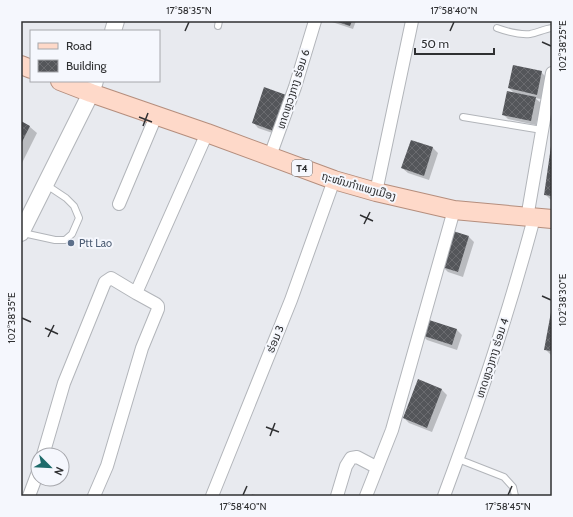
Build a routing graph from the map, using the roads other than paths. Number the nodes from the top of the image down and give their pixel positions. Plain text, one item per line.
1 (315, 21) edge
2 (412, 21) edge
3 (497, 28) dead end
4 (552, 28) edge
5 (552, 73) edge
6 (66, 82) edge
7 (93, 87) edge
8 (156, 116) junction
9 (463, 117) dead end
10 (542, 130) junction
11 (207, 133) junction
12 (270, 156) junction
13 (334, 180) junction
14 (45, 184) junction
15 (376, 192) junction
16 (118, 204) dead end
17 (454, 210) junction
18 (530, 218) junction
19 (552, 219) edge
20 (21, 233) edge
21 (136, 293) junction
22 (45, 447) edge
23 (458, 459) junction
24 (376, 467) junction
25 (94, 496) edge
26 (212, 496) edge
27 (337, 496) edge
28 (366, 496) edge
29 (444, 496) edge
30 (515, 496) edge

1 - 12 street, ທາດຫຼວງກາງ ຮ່ອມ 6
2 - 15 street
3 - 4 lane
5 - 10 street, ທາດຫຼວງກາງ ຮ່ອມ 4
6 - 7 main road, ຖະໜົນກຳແພງເມືອງ / T4
7 - 8 main road, ຖະໜົນກຳແພງເມືອງ / T4
7 - 14 main road
8 - 11 main road, ຖະໜົນກຳແພງເມືອງ / T4
8 - 16 street
9 - 10 lane
10 - 18 street, ທາດຫຼວງກາງ ຮ່ອມ 4
11 - 12 main road, ຖະໜົນກຳແພງເມືອງ / T4
11 - 21 street
12 - 13 main road, ຖະໜົນກຳແພງເມືອງ / T4
13 - 15 main road, ຖະໜົນກຳແພງເມືອງ / T4
13 - 26 street, ຮ່ອມ 3
14 - 20 main road
14 - 20 lane
15 - 17 main road, ຖະໜົນກຳແພງເມືອງ / T4
17 - 18 main road, ຖະໜົນກຳແພງເມືອງ / T4
17 - 24 street
18 - 19 main road, ຖະໜົນກຳແພງເມືອງ / T4
18 - 23 street, ທາດຫຼວງກາງ ຮ່ອມ 4
21 - 22 street
21 - 25 street
23 - 29 street, ທາດຫຼວງກາງ ຮ່ອມ 4
23 - 30 lane
24 - 27 street
24 - 28 street

